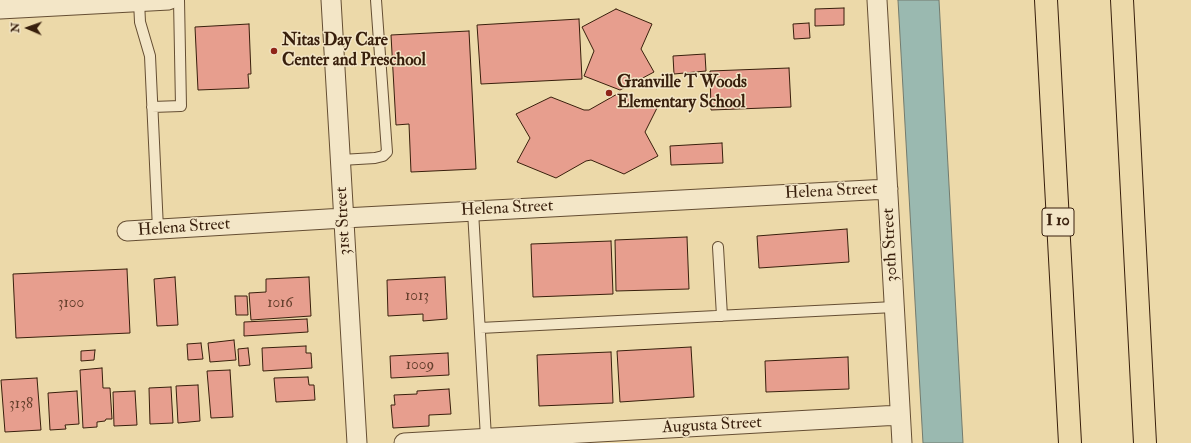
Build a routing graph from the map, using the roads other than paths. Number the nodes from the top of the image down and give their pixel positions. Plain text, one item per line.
1 (169, 0) edge
2 (179, 0) edge
3 (331, 0) edge
4 (376, 0) edge
5 (877, 0) edge
6 (1046, 0) edge
7 (1122, 0) edge
8 (139, 1) junction
9 (0, 9) edge
10 (152, 107) junction
11 (341, 160) junction
12 (888, 189) junction
13 (474, 211) junction
14 (344, 218) junction
15 (158, 229) junction
16 (127, 231) dead end
17 (718, 247) dead end
18 (894, 307) junction
19 (722, 316) junction
20 (480, 328) junction
21 (900, 415) junction
22 (486, 438) junction
23 (357, 443) edge
24 (404, 443) edge
25 (902, 443) edge
26 (1070, 443) edge
27 (1146, 443) edge

1 - 8 street
2 - 10 lane
3 - 11 street, 31st Street
4 - 11 lane
5 - 12 street, 30th Street
6 - 26 highway, I 10
7 - 27 highway
8 - 9 street
8 - 10 lane
10 - 15 lane
11 - 14 street, 31st Street
12 - 13 street, Helena Street
12 - 18 street, 30th Street
13 - 14 street, Helena Street
13 - 20 lane
14 - 15 street, Helena Street
14 - 23 street, 31st Street
15 - 16 street, Helena Street
17 - 19 lane
18 - 19 lane
18 - 21 street, 30th Street
19 - 20 lane
20 - 22 lane
21 - 22 street, Augusta Street
21 - 25 street, 30th Street
22 - 24 street, Augusta Street

